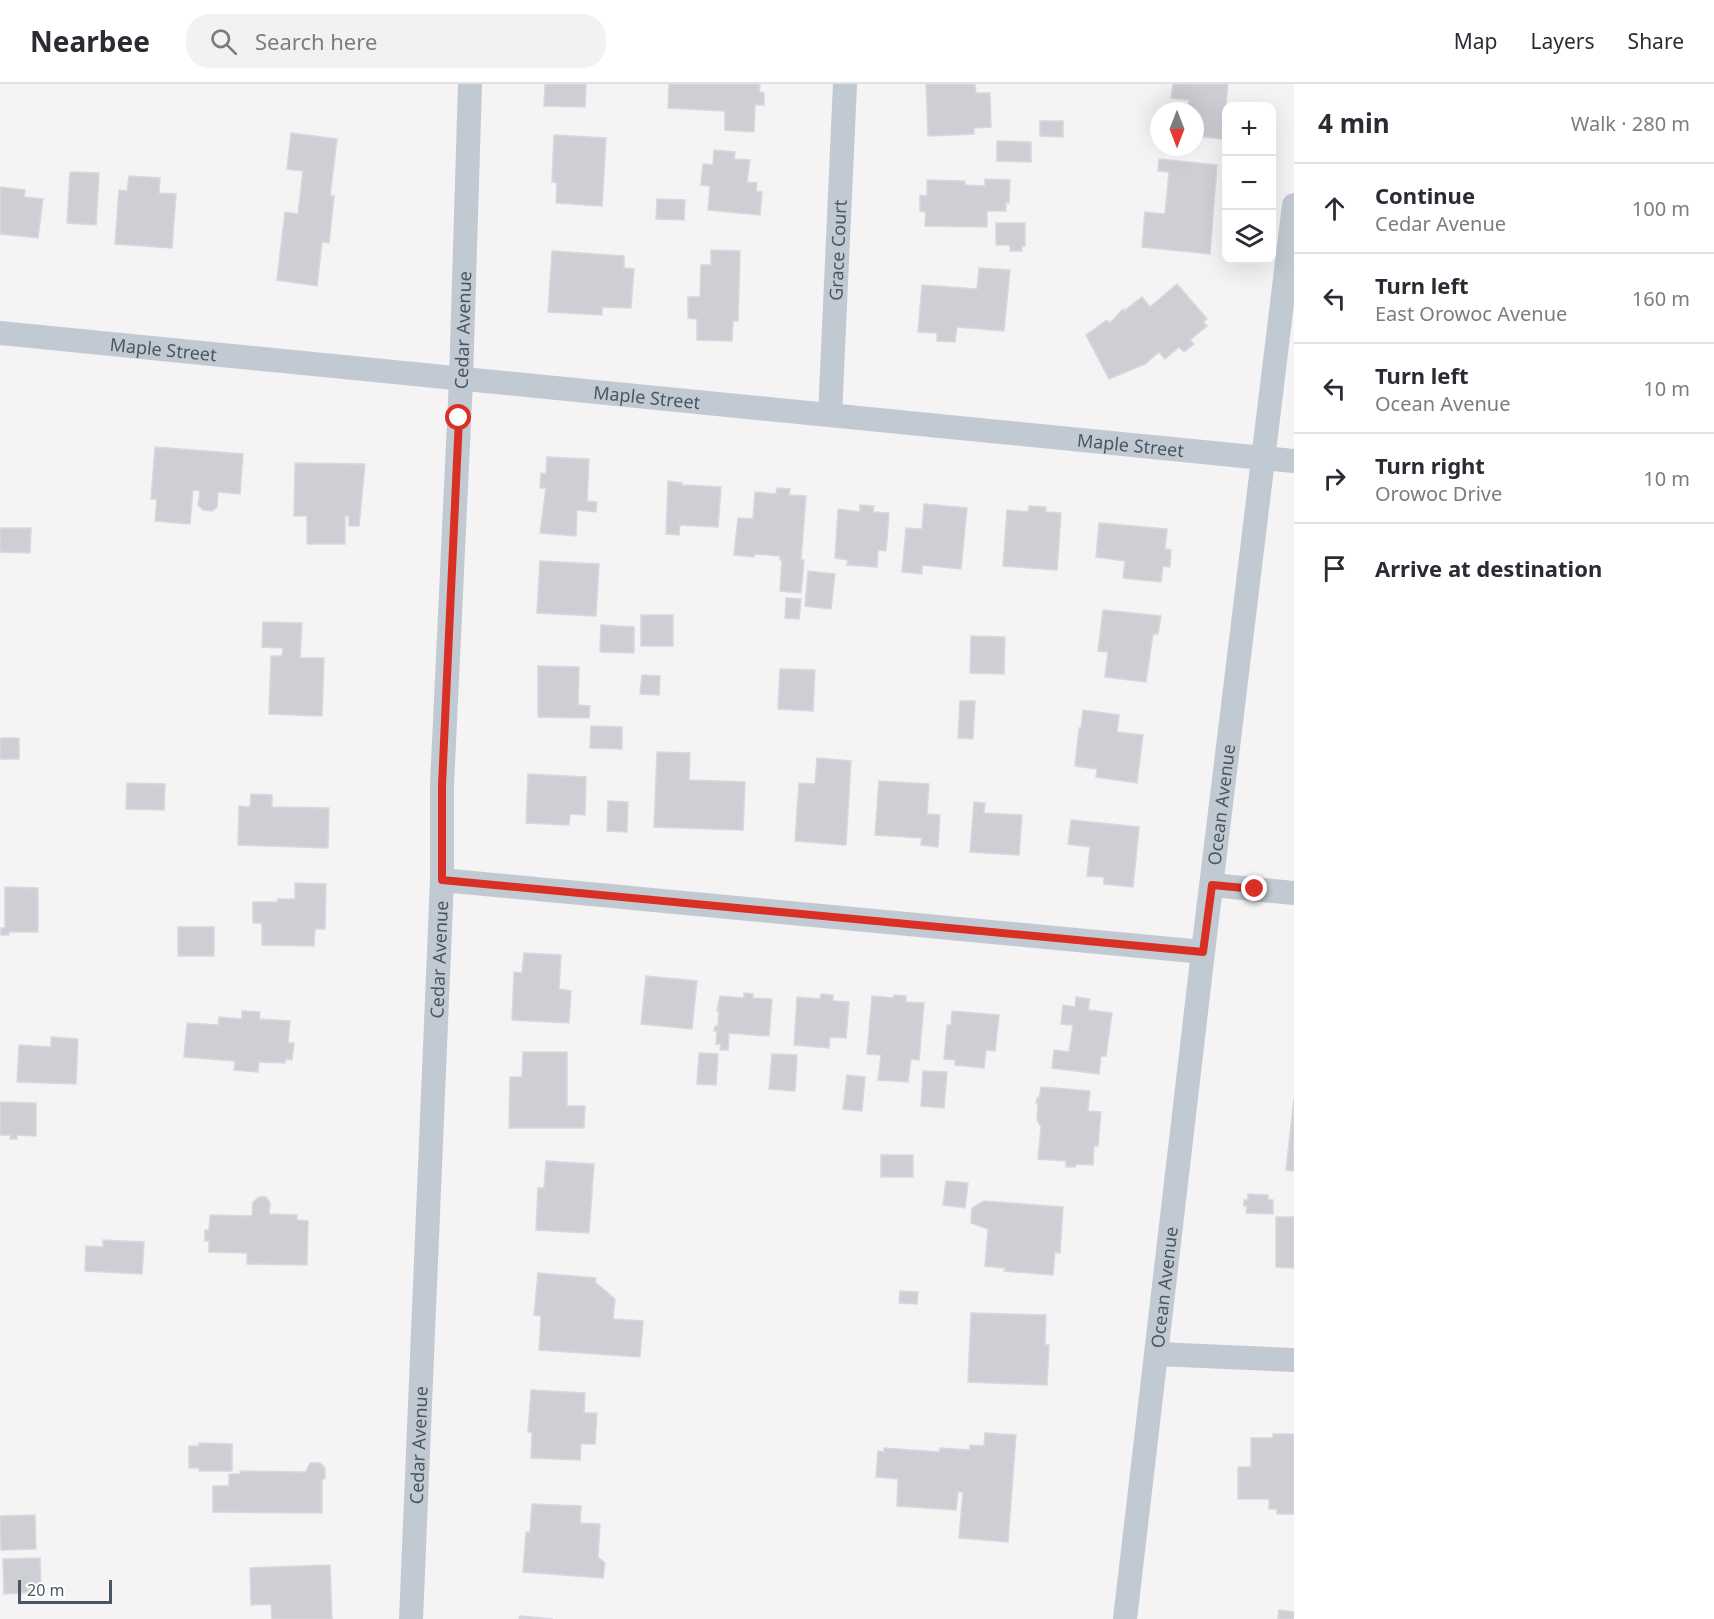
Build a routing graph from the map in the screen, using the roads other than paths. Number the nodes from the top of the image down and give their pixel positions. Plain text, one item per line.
1 (470, 84) edge
2 (845, 84) edge
3 (1294, 205) edge
4 (0, 333) edge
5 (460, 380) junction
6 (830, 415) junction
7 (1263, 458) junction
8 (1294, 460) edge
9 (442, 880) junction
10 (1212, 885) junction
11 (1294, 893) edge
12 (1203, 952) junction
13 (1157, 1354) junction
14 (1294, 1360) edge
15 (411, 1619) edge
16 (1125, 1619) edge

1 - 5 street, Cedar Avenue
2 - 6 street, Grace Court
3 - 7 street, Ocean Avenue
4 - 5 street, Maple Street
5 - 6 street, Maple Street
5 - 9 street, Cedar Avenue
6 - 7 street, Maple Street
7 - 8 street, Maple Street
7 - 10 street, Ocean Avenue
9 - 12 street
9 - 15 street, Cedar Avenue
10 - 11 street
10 - 12 street, Ocean Avenue
12 - 13 street, Ocean Avenue
13 - 14 street
13 - 16 street, Ocean Avenue

